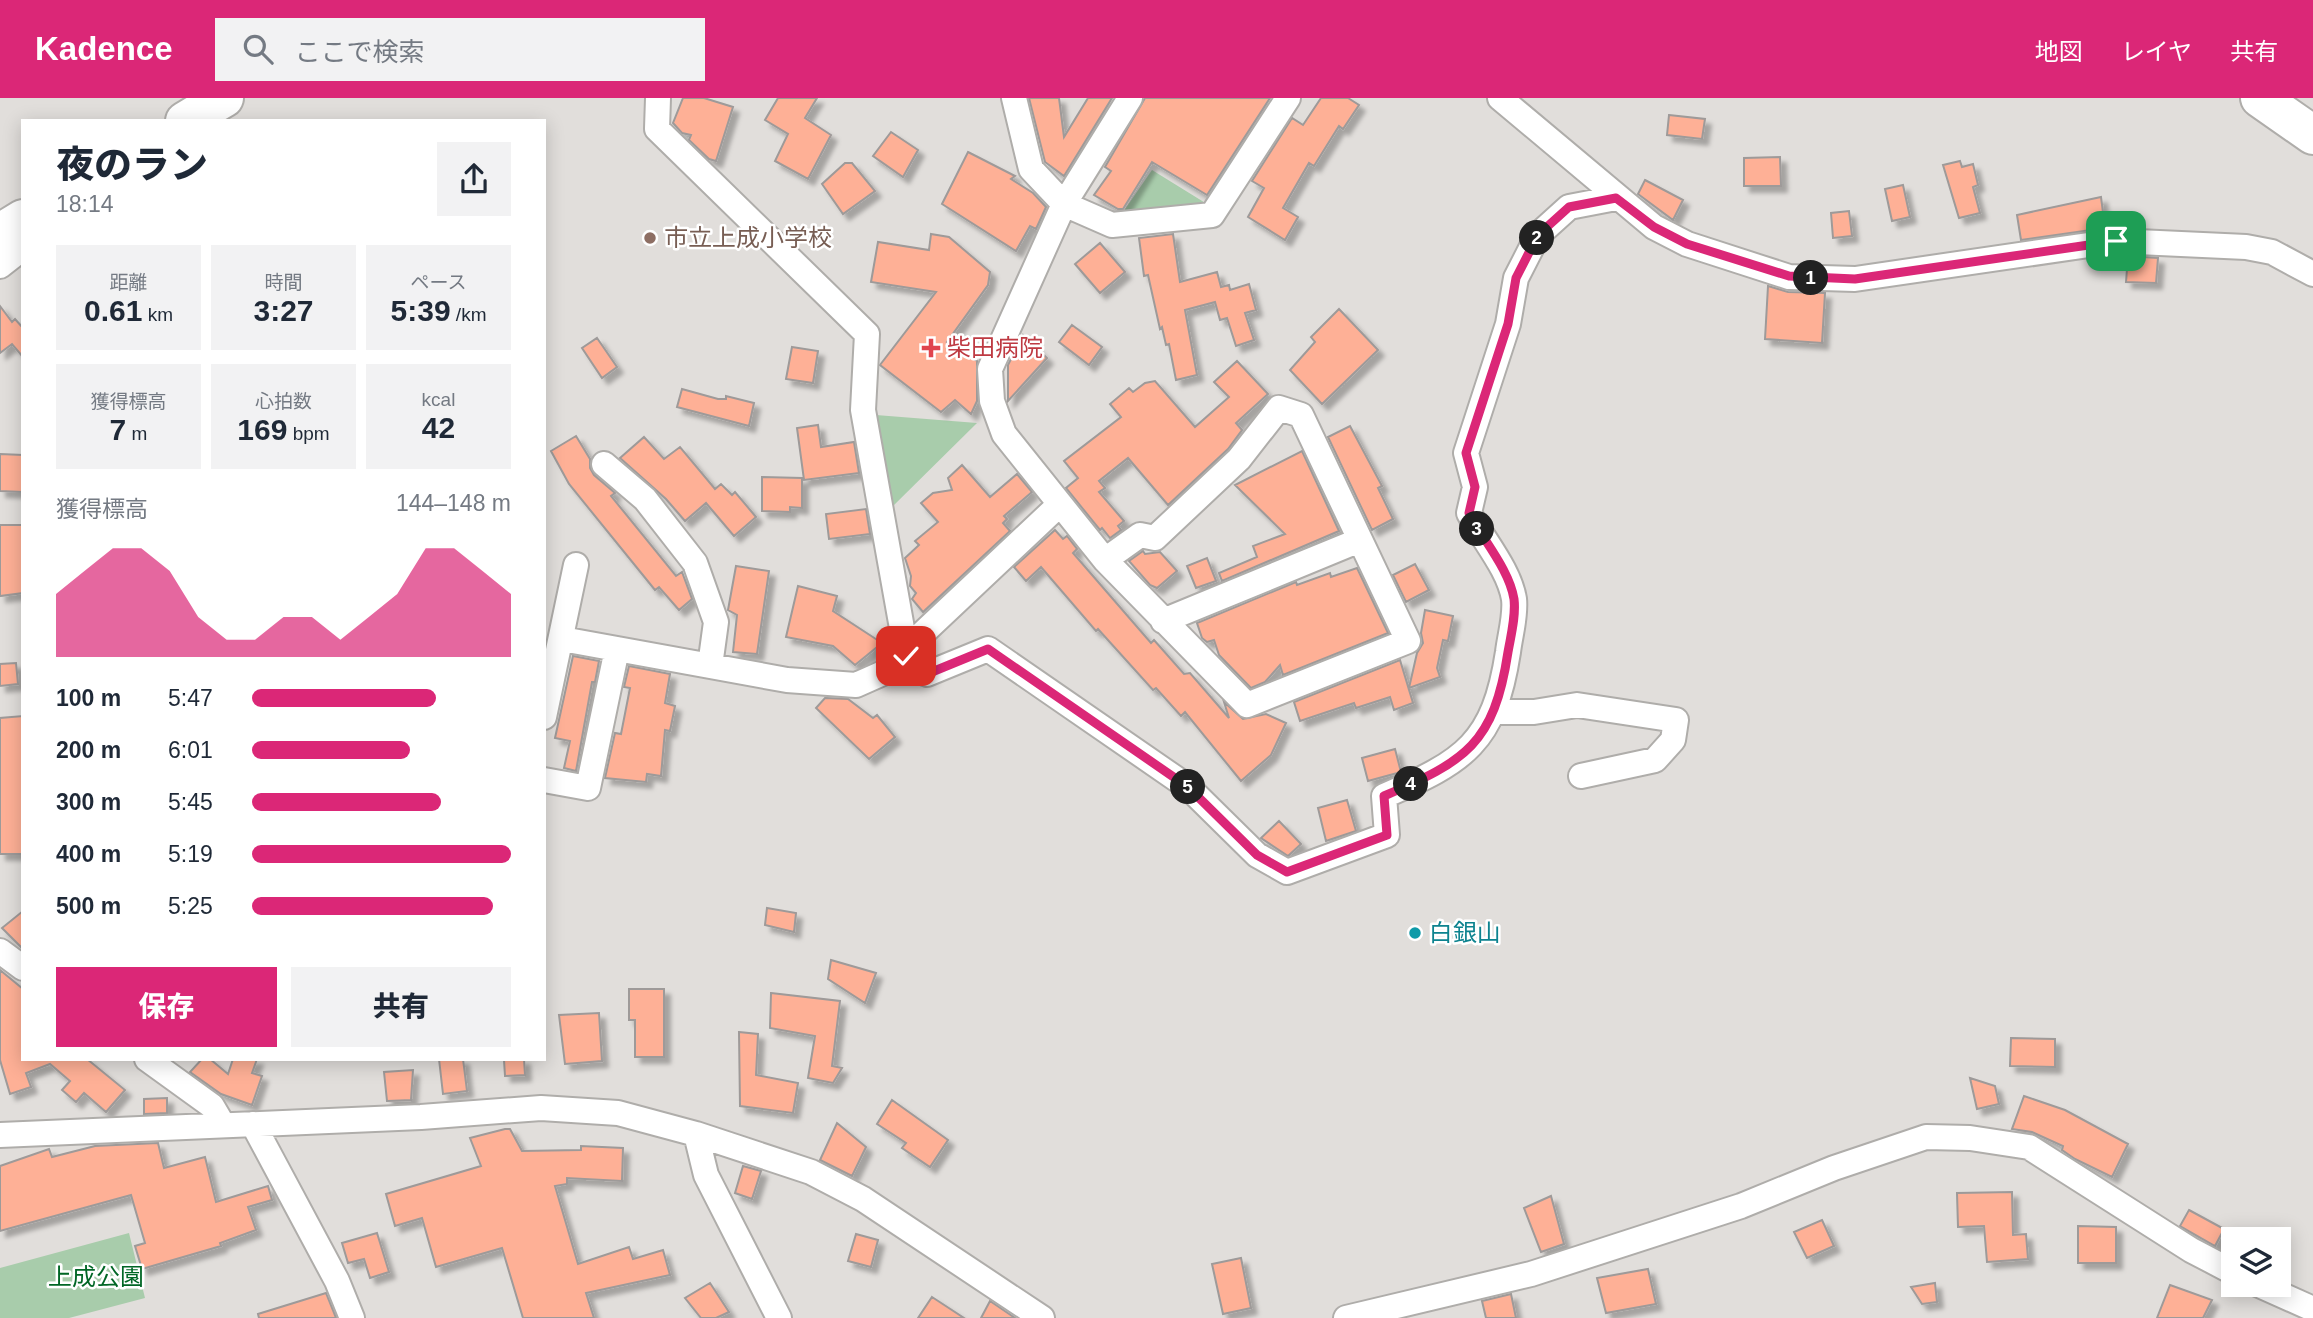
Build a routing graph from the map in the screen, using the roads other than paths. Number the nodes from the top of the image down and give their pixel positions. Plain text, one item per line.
1 (223, 98) edge
2 (658, 98) edge
3 (1014, 98) edge
4 (1130, 98) edge
5 (1288, 98) edge
6 (1500, 98) edge
7 (2260, 98) edge
8 (188, 119) edge
9 (2313, 135) edge
10 (1616, 198) junction
11 (1064, 204) junction
12 (21, 220) edge
13 (0, 233) edge
14 (21, 250) edge
15 (0, 266) edge
16 (2313, 274) edge
17 (604, 464) dead end
18 (1059, 505) junction
19 (1360, 540) junction
20 (1105, 560) junction
21 (576, 565) dead end
22 (1163, 621) junction
23 (562, 639) junction
24 (907, 648) junction
25 (617, 649) junction
26 (710, 666) junction
27 (546, 708) edge
28 (1495, 712) junction
29 (1581, 776) dead end
30 (546, 780) edge
31 (0, 951) edge
32 (21, 967) edge
33 (150, 1061) edge
34 (222, 1124) junction
35 (253, 1124) junction
36 (696, 1134) junction
37 (0, 1135) edge
38 (2221, 1266) edge
39 (2286, 1297) edge
40 (2313, 1309) edge
41 (352, 1318) edge
42 (779, 1318) edge
43 (1042, 1318) edge
44 (1346, 1318) edge

1 - 8 highway
2 - 24 street
3 - 11 street
4 - 11 street
5 - 11 street
6 - 10 street
7 - 9 highway
10 - 16 street
10 - 28 street
11 - 18 street
12 - 13 highway
14 - 15 street
17 - 26 street
18 - 20 street
18 - 24 street
19 - 20 street
19 - 22 street
19 - 22 street
20 - 22 street
21 - 23 street
23 - 25 street
23 - 27 street
24 - 26 street
24 - 28 street
25 - 26 street
25 - 30 street
28 - 29 street
31 - 32 street
33 - 34 street
34 - 35 street
34 - 37 street
35 - 36 street
35 - 41 street
36 - 42 street
36 - 43 street
38 - 44 street
39 - 40 street

